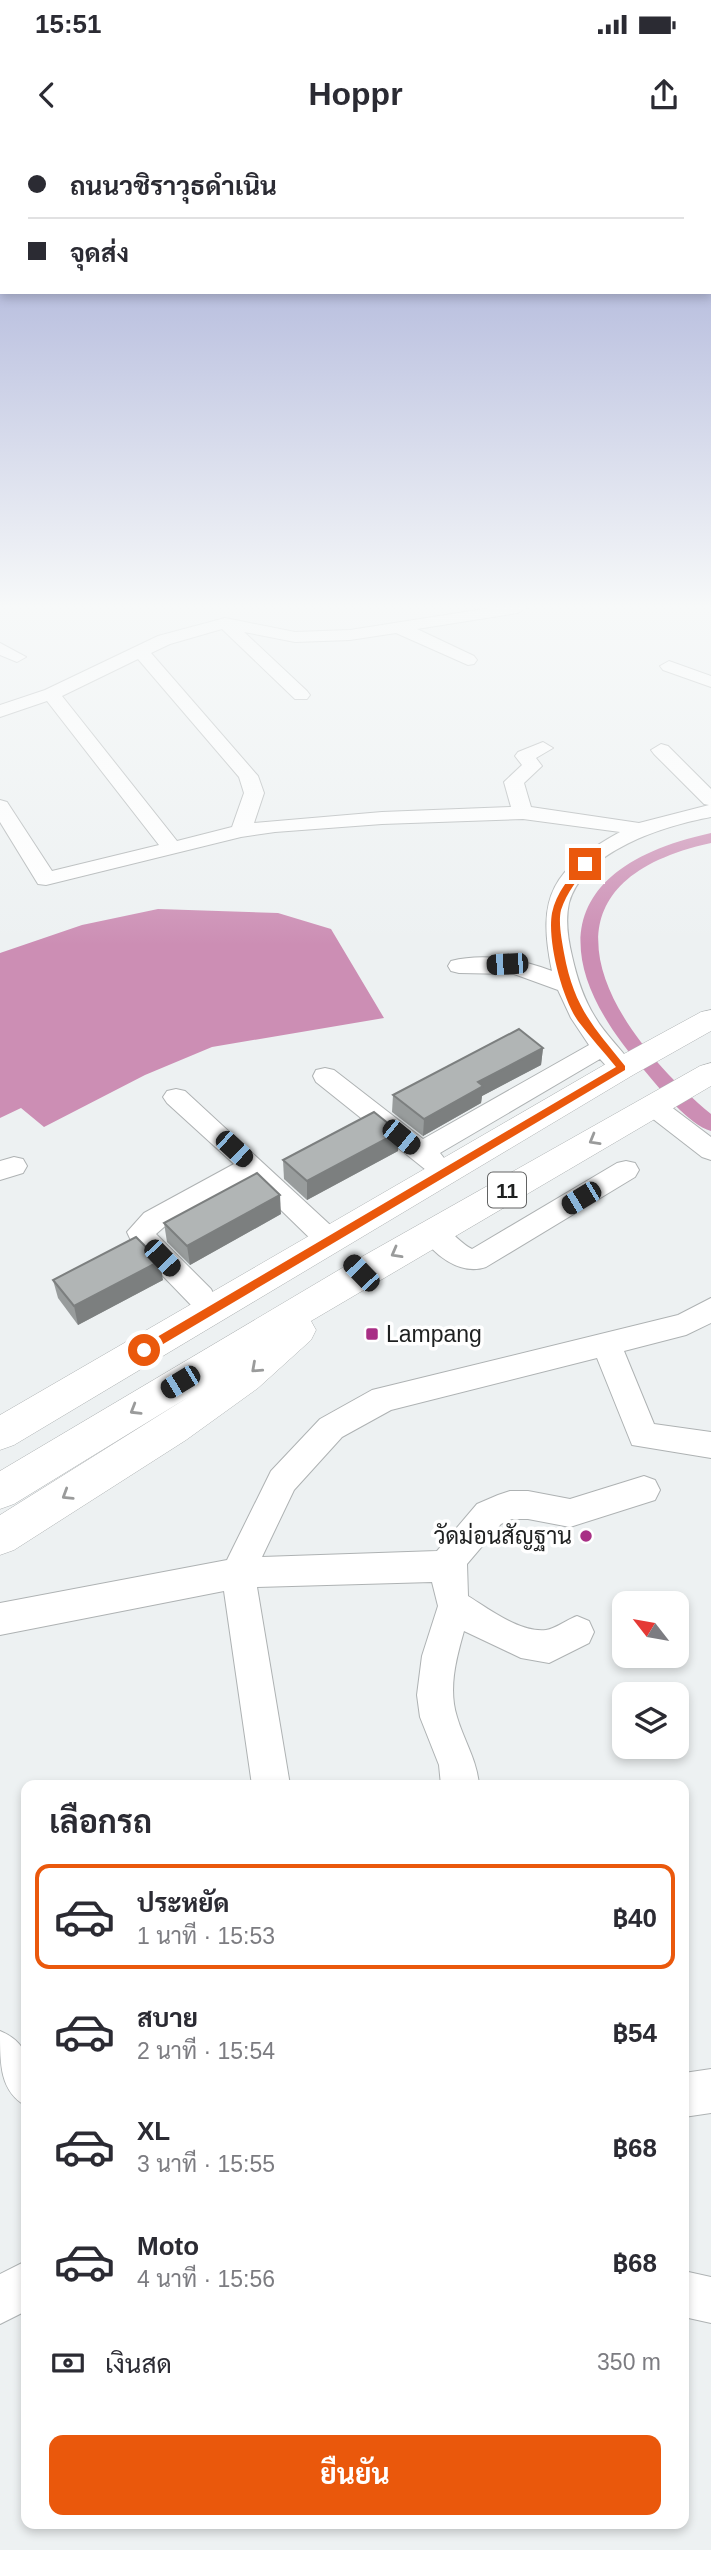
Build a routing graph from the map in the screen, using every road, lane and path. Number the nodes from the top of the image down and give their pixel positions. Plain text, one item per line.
1 (72, 720) edge
2 (200, 720) edge
3 (543, 748) dead end
4 (661, 750) dead end
5 (711, 800) edge
6 (0, 806) edge
7 (711, 811) edge
8 (523, 813) junction
9 (572, 818) junction
10 (640, 830) junction
11 (241, 831) junction
12 (172, 848) junction
13 (585, 864) junction
14 (459, 966) dead end
15 (566, 985) junction
16 (711, 1019) edge
17 (612, 1058) junction
18 (325, 1076) dead end
19 (706, 1076) edge
20 (176, 1097) dead end
21 (653, 1106) junction
22 (711, 1151) edge
23 (421, 1153) junction
24 (252, 1166) junction
25 (626, 1170) dead end
26 (447, 1172) junction
27 (433, 1232) junction
28 (330, 1241) junction
29 (361, 1273) junction
30 (201, 1297) junction
31 (711, 1309) edge
32 (606, 1343) junction
33 (0, 1405) edge
34 (0, 1434) edge
35 (711, 1445) edge
36 (644, 1490) dead end
37 (0, 1492) edge
38 (0, 1537) edge
39 (449, 1566) junction
40 (238, 1573) junction
41 (455, 1606) junction
42 (0, 1619) edge
43 (577, 1632) dead end
44 (270, 1780) edge
45 (459, 1780) edge
46 (0, 2052) edge
47 (21, 2079) edge
48 (711, 2091) edge
49 (689, 2094) edge
50 (21, 2287) edge
51 (689, 2295) edge
52 (711, 2300) edge
53 (0, 2301) edge

1 - 12 street
2 - 11 street
3 - 8 street
4 - 5 street
6 - 12 street
7 - 10 street
8 - 9 street
8 - 11 street
9 - 10 street
9 - 13 street
10 - 13 street
11 - 12 street
13 - 15 street
14 - 15 street
15 - 17 street
16 - 17 main road, 11
17 - 23 street
17 - 26 main road, 11
18 - 23 street
19 - 21 main road, 11
20 - 24 street
21 - 22 street
21 -> 27 main road, 11
23 - 26 street
24 - 28 street
24 - 30 street
25 - 27 street
26 - 28 main road, 11
27 -> 29 main road, 11
28 - 29 main road
28 - 30 main road
28 - 34 main road, 11
29 -> 37 main road, 11
29 -> 38 main road
30 - 33 main road
31 - 32 street
32 - 35 street
32 - 40 street
36 - 39 street
39 - 40 street
39 - 41 street
40 - 42 street
40 - 44 street
41 - 43 street
41 - 45 street
46 - 47 street
48 - 49 street
50 - 53 street
51 - 52 street

